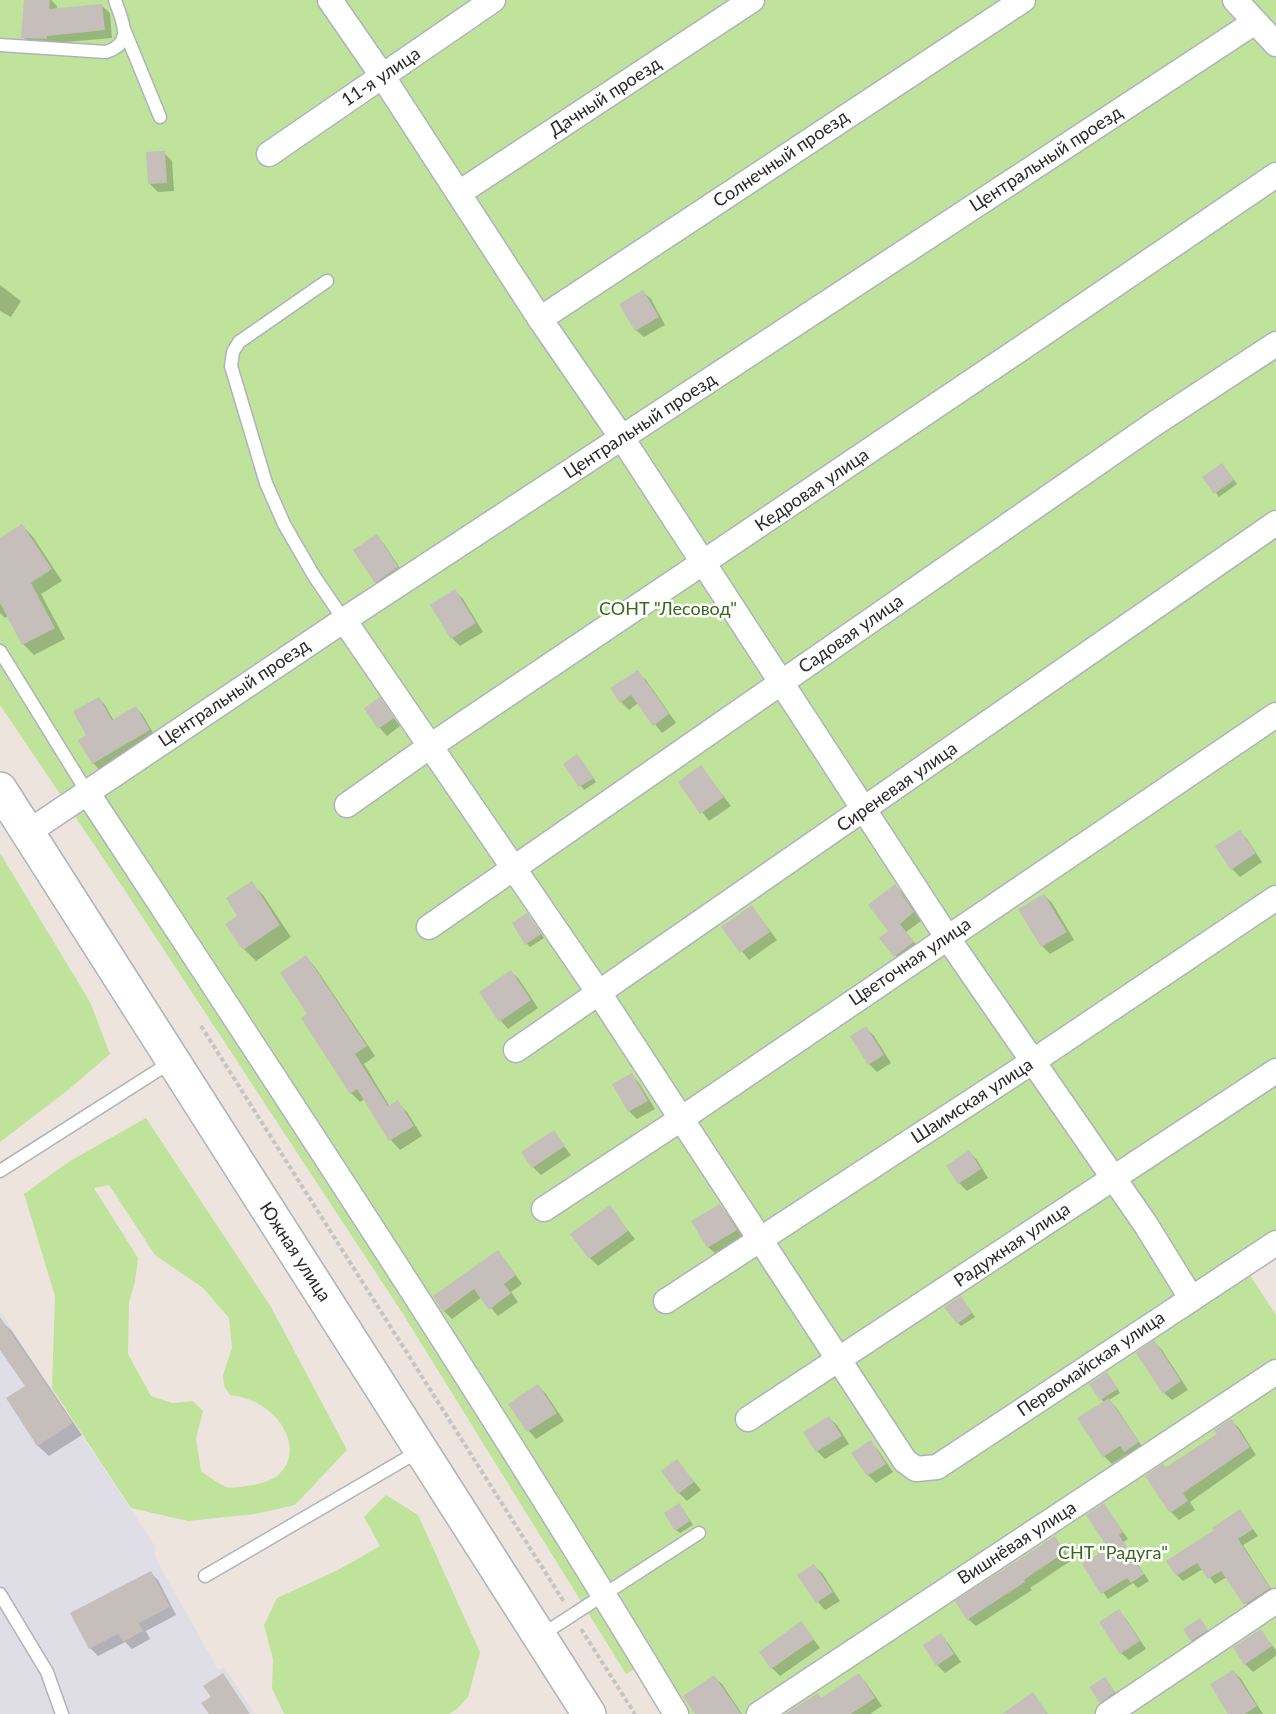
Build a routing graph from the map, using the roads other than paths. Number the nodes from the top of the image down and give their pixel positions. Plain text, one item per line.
1 (115, 0) edge
2 (330, 0) edge
3 (493, 0) edge
4 (752, 0) edge
5 (1023, 0) edge
6 (1235, 0) edge
7 (1254, 22) junction
8 (124, 28) junction
9 (1276, 44) edge
10 (0, 45) edge
11 (383, 77) junction
12 (160, 117) dead end
13 (269, 154) dead end
14 (1276, 175) edge
15 (459, 193) junction
16 (327, 281) dead end
17 (540, 320) junction
18 (1276, 344) edge
19 (622, 438) junction
20 (1276, 523) edge
21 (703, 563) junction
22 (344, 620) junction
23 (0, 651) edge
24 (781, 683) junction
25 (1276, 715) edge
26 (429, 747) junction
27 (0, 789) edge
28 (87, 792) junction
29 (347, 805) dead end
30 (864, 810) junction
31 (27, 833) junction
32 (516, 869) junction
33 (1276, 898) edge
34 (429, 927) dead end
35 (947, 937) junction
36 (599, 993) junction
37 (516, 1050) dead end
38 (173, 1061) junction
39 (1032, 1062) junction
40 (1276, 1071) edge
41 (681, 1119) junction
42 (0, 1171) edge
43 (1113, 1178) junction
44 (544, 1209) dead end
45 (760, 1240) junction
46 (1276, 1243) edge
47 (1191, 1298) junction
48 (666, 1301) dead end
49 (838, 1360) junction
50 (1276, 1372) edge
51 (748, 1419) dead end
52 (421, 1450) junction
53 (699, 1533) dead end
54 (205, 1576) dead end
55 (0, 1594) edge
56 (605, 1595) junction
57 (1276, 1601) edge
58 (539, 1637) junction
59 (579, 1710) edge
60 (62, 1714) edge
61 (676, 1714) edge
62 (759, 1714) edge
63 (1108, 1714) edge

1 - 8 lane
2 - 11 street
3 - 11 street, 11-я улица
4 - 15 street, Дачный проезд
5 - 17 street, Солнечный проезд
6 - 7 street
7 - 9 street
7 - 19 street, Центральный проезд
8 - 10 lane
8 - 12 lane
11 - 13 street, 11-я улица
11 - 15 street
14 - 21 street, Кедровая улица
15 - 17 street
16 - 22 lane
17 - 19 street
18 - 24 street, Садовая улица
19 - 21 street
19 - 22 street, Центральный проезд
20 - 30 street, Сиреневая улица
21 - 24 street
21 - 26 street, Кедровая улица
22 - 26 street
22 - 28 street, Центральный проезд
23 - 28 lane
24 - 30 street
24 - 32 street, Садовая улица
25 - 35 street, Цветочная улица
26 - 29 street, Кедровая улица
26 - 32 street
27 - 31 main road, Южная улица
28 - 31 street, Центральный проезд
28 - 56 street
30 - 35 street
30 - 36 street, Сиреневая улица
31 - 38 main road, Южная улица
32 - 34 street, Садовая улица
32 - 36 street
33 - 39 street, Шаимская улица
35 - 39 street
35 - 41 street, Цветочная улица
36 - 37 street, Сиреневая улица
36 - 41 street
38 - 42 lane
38 - 52 main road, Южная улица
39 - 43 street
39 - 45 street, Шаимская улица
40 - 43 street, Радужная улица
41 - 44 street, Цветочная улица
41 - 45 street
43 - 47 street
43 - 49 street, Радужная улица
45 - 48 street, Шаимская улица
45 - 49 street
46 - 47 street, Первомайская улица
47 - 49 street, Первомайская улица
49 - 51 street, Радужная улица
50 - 62 street, Вишнёвая улица
52 - 54 lane
52 - 58 main road, Южная улица
53 - 56 lane
55 - 60 lane
56 - 58 lane
56 - 61 street
57 - 63 street
58 - 59 main road, Южная улица

